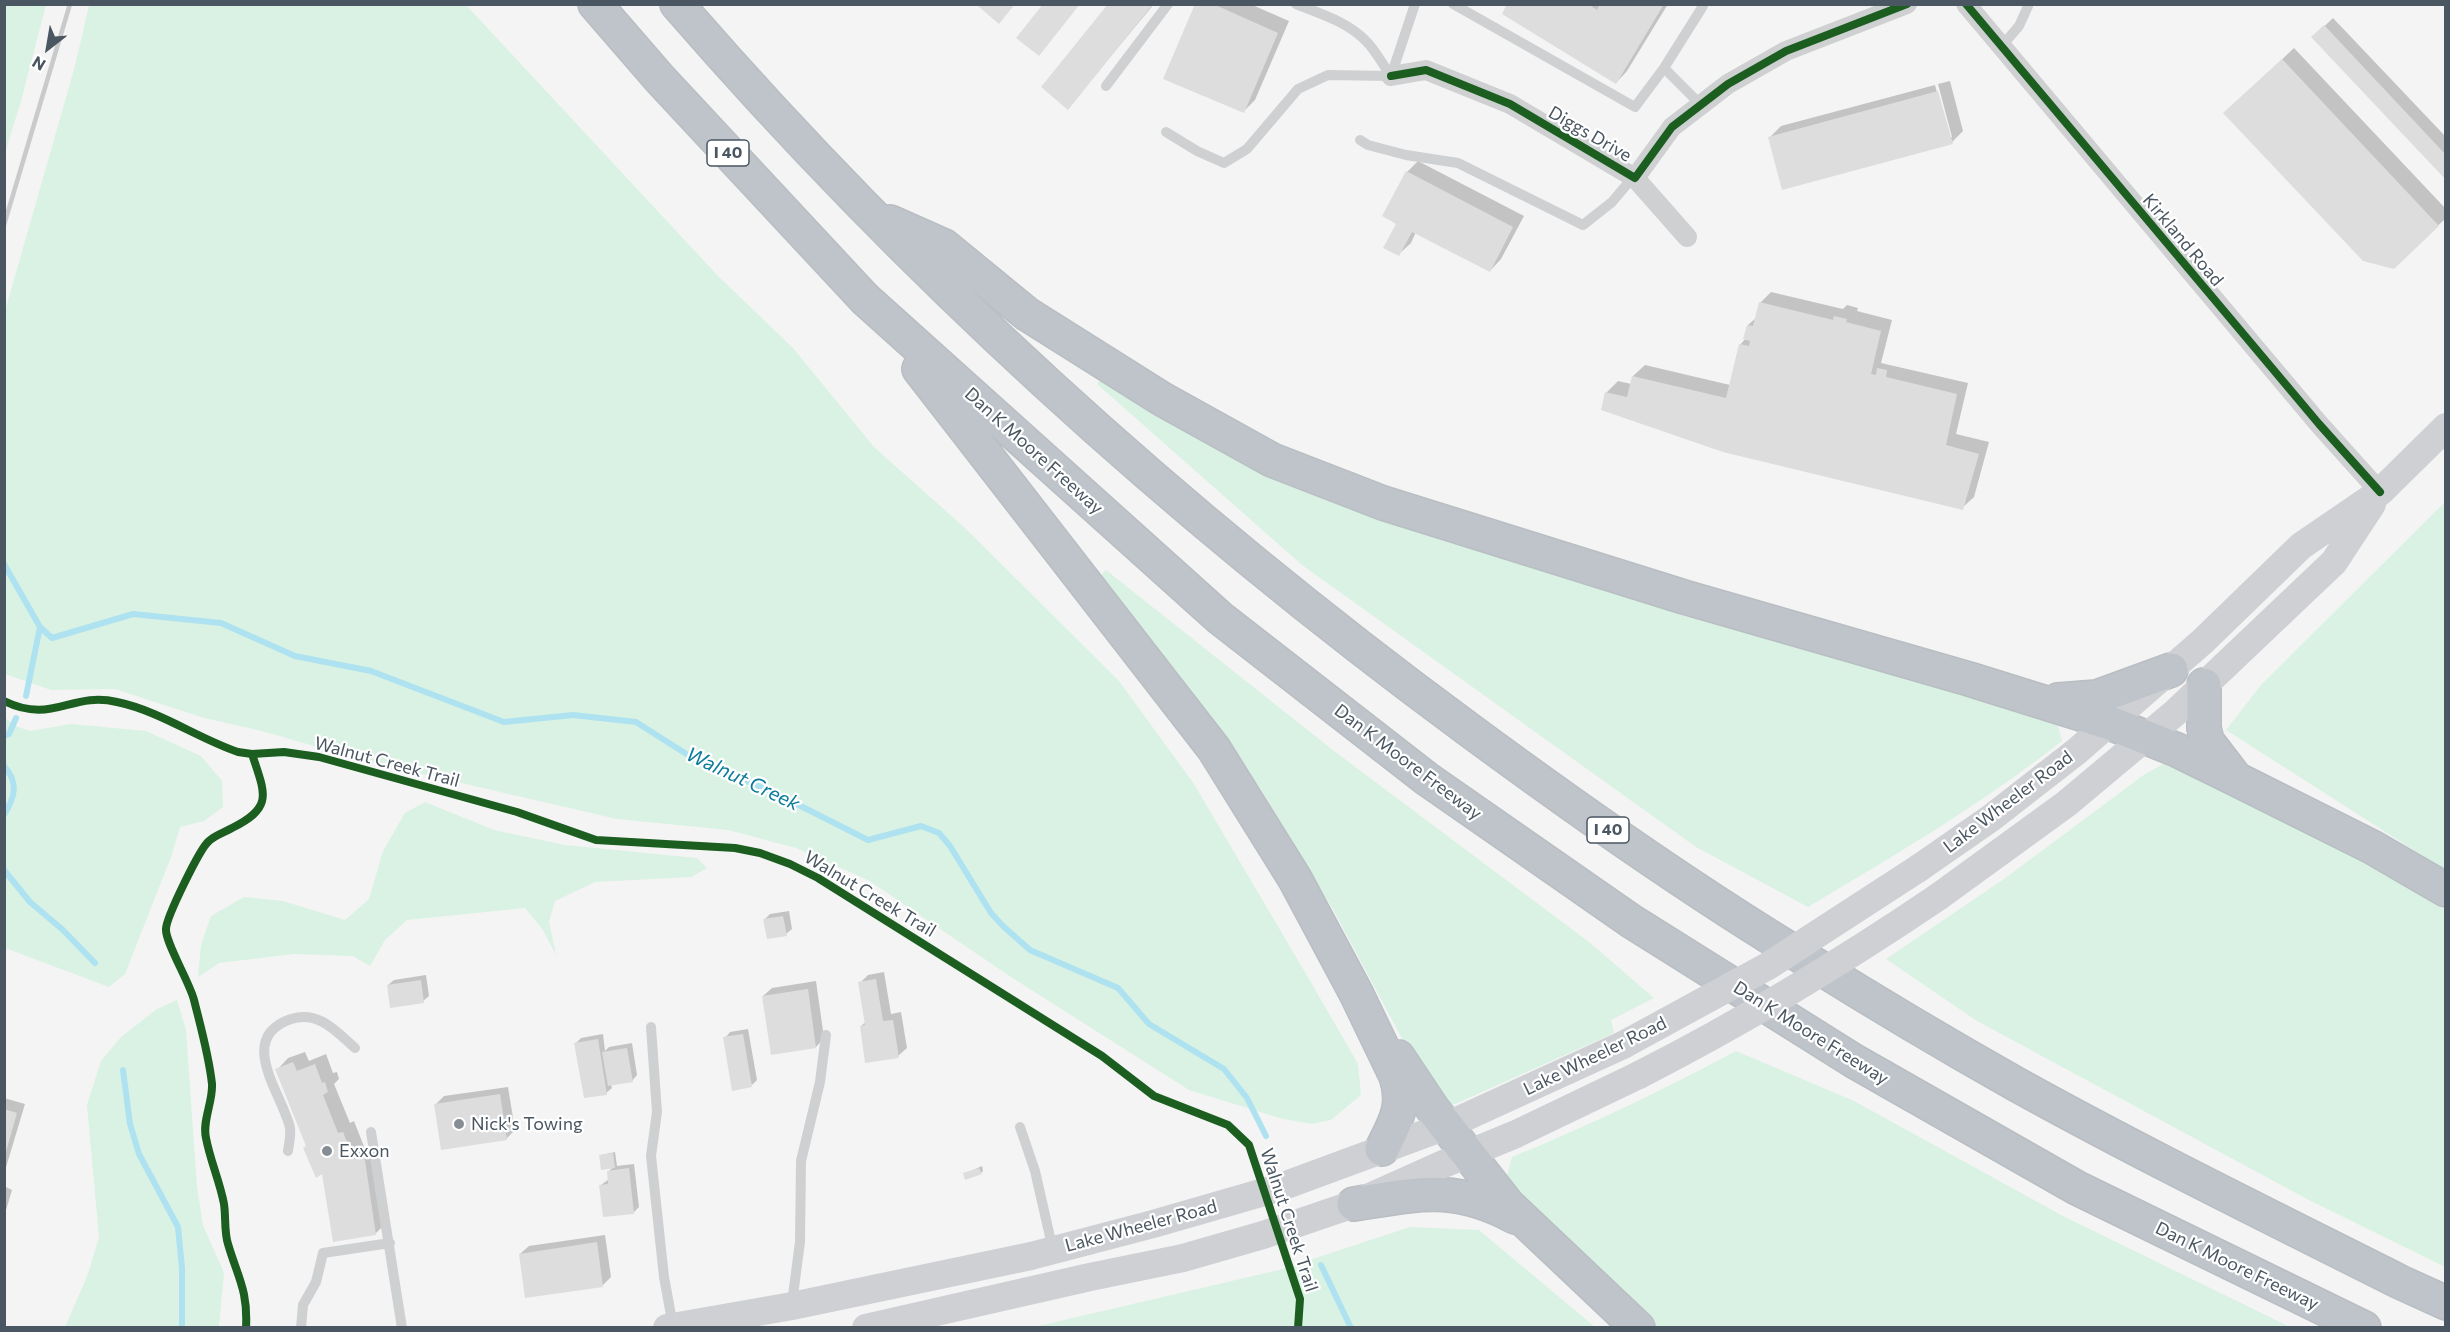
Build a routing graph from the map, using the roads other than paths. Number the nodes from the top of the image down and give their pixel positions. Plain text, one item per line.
1 (595, 4) edge
2 (677, 4) edge
3 (1168, 4) edge
4 (1296, 4) edge
5 (1415, 4) edge
6 (1453, 4) edge
7 (1907, 4) edge
8 (1966, 4) edge
9 (2029, 4) edge
10 (1703, 6) edge
11 (2001, 46) junction
12 (1664, 68) junction
13 (1391, 76) junction
14 (1106, 86) dead end
15 (1701, 105) junction
16 (1166, 132) dead end
17 (1360, 140) dead end
18 (1634, 177) junction
19 (870, 213) junction
20 (1687, 237) dead end
21 (865, 299) junction
22 (2445, 427) edge
23 (2380, 492) junction
24 (2171, 670) junction
25 (2204, 685) junction
26 (2045, 702) junction
27 (2110, 723) junction
28 (2147, 738) junction
29 (2236, 779) junction
30 (2445, 890) edge
31 (1356, 993) junction
32 (651, 1027) dead end
33 (826, 1035) dead end
34 (355, 1048) dead end
35 (1020, 1126) dead end
36 (1446, 1126) junction
37 (371, 1132) dead end
38 (1382, 1149) junction
39 (288, 1151) dead end
40 (1468, 1154) junction
41 (1354, 1204) junction
42 (1526, 1223) junction
43 (390, 1243) junction
44 (1053, 1250) junction
45 (2445, 1303) edge
46 (792, 1306) junction
47 (670, 1327) edge
48 (301, 1328) edge
49 (402, 1328) edge
50 (866, 1328) edge
51 (1638, 1328) edge
52 (2364, 1328) edge

1 - 21 highway, Dan K Moore Freeway / I 40
2 - 19 highway, I 40
3 - 14 lane
4 - 13 lane
5 - 13 lane
6 - 12 lane
7 - 15 street, Diggs Drive
8 - 11 street, Kirkland Road
9 - 11 lane
10 - 12 lane
11 - 23 street, Kirkland Road
12 - 15 lane
13 - 16 lane
13 - 18 street, Diggs Drive
15 - 18 street, Diggs Drive
17 - 18 lane
18 - 20 street
19 - 26 highway
19 - 45 highway, I 40
21 - 31 highway
21 - 52 highway, Dan K Moore Freeway / I 40
22 - 23 main road, Lake Wheeler Road
23 - 24 main road, Lake Wheeler Road
23 - 25 main road, Lake Wheeler Road
24 - 26 highway
24 - 27 main road, Lake Wheeler Road
25 - 28 main road, Lake Wheeler Road
25 - 29 highway
26 - 27 highway
27 - 28 highway
27 - 36 main road, Lake Wheeler Road, bridge
28 - 29 highway
28 - 40 main road, Lake Wheeler Road, bridge
29 - 30 highway
31 - 36 highway
31 - 38 highway
32 - 47 lane
33 - 46 lane
34 - 39 lane
35 - 44 lane
36 - 38 main road, Lake Wheeler Road
36 - 40 highway
37 - 43 lane
38 - 44 main road, Lake Wheeler Road
40 - 41 main road, Lake Wheeler Road
40 - 42 highway
41 - 42 highway
41 - 50 main road, Lake Wheeler Road
42 - 51 highway
43 - 48 lane
43 - 49 lane
44 - 46 main road, Lake Wheeler Road
46 - 47 main road, Lake Wheeler Road

